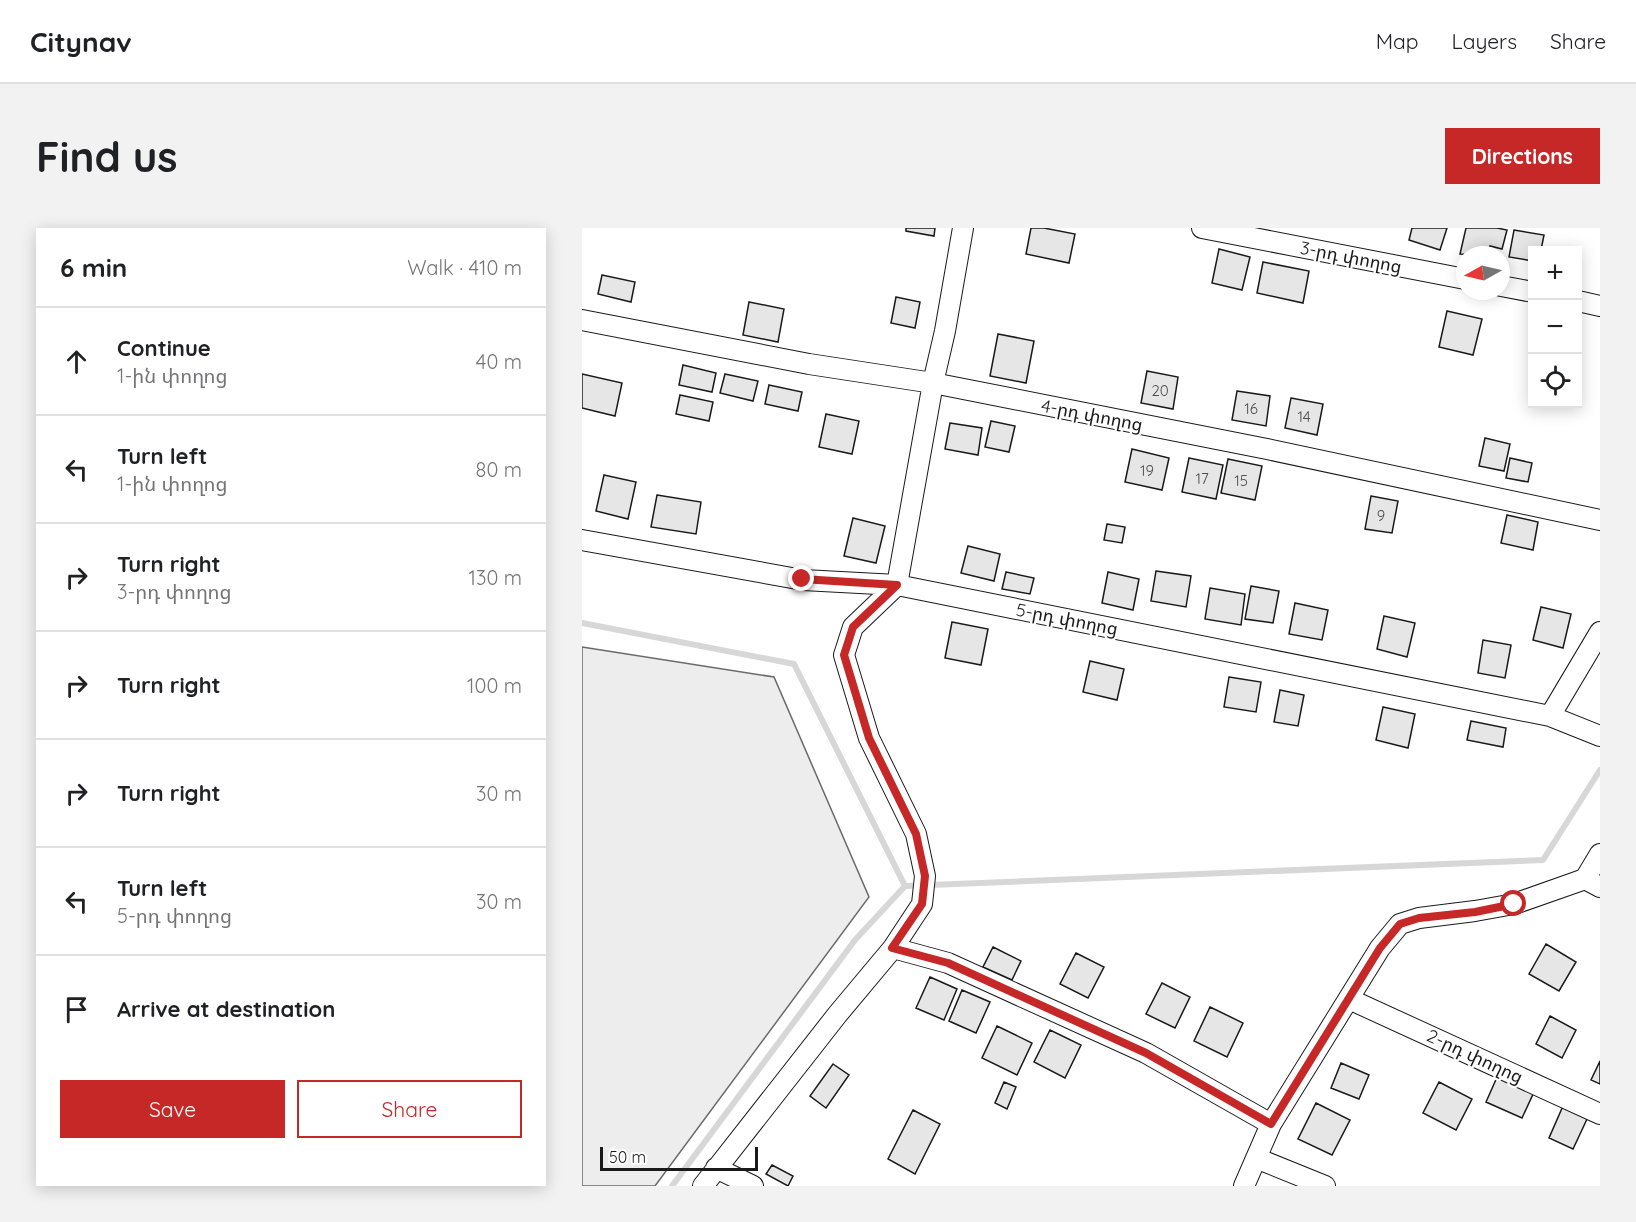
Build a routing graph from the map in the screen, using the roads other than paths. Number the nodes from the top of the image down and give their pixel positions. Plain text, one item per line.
1 (963, 228) edge
2 (1202, 228) edge
3 (1456, 277) edge
4 (1510, 288) edge
5 (1528, 291) edge
6 (1582, 302) edge
7 (1600, 306) edge
8 (582, 320) edge
9 (933, 383) junction
10 (1600, 520) edge
11 (582, 540) edge
12 (897, 585) junction
13 (1600, 632) edge
14 (1550, 716) junction
15 (1600, 736) edge
16 (1600, 854) edge
17 (1593, 883) edge
18 (892, 948) junction
19 (1349, 999) junction
20 (1600, 1114) edge
21 (1271, 1124) junction
22 (1256, 1158) junction
23 (716, 1168) junction
24 (703, 1186) edge
25 (753, 1186) edge
26 (1244, 1186) edge
27 (1324, 1186) edge

1 - 9 street
2 - 3 street, 3-րդ փողոց
4 - 5 street
6 - 7 street
8 - 9 street, 4-րդ փողոց
9 - 10 street, 4-րդ փողոց
9 - 12 street
11 - 12 street, 5-րդ փողոց
12 - 14 street, 5-րդ փողոց
12 - 18 street
13 - 14 street
14 - 15 street, 5-րդ փողոց
16 - 17 street
17 - 19 street
18 - 21 street
18 - 23 street
19 - 20 street, 2-րդ փողոց
19 - 21 street
21 - 22 street
22 - 26 street
22 - 27 street
23 - 24 street
23 - 25 street

